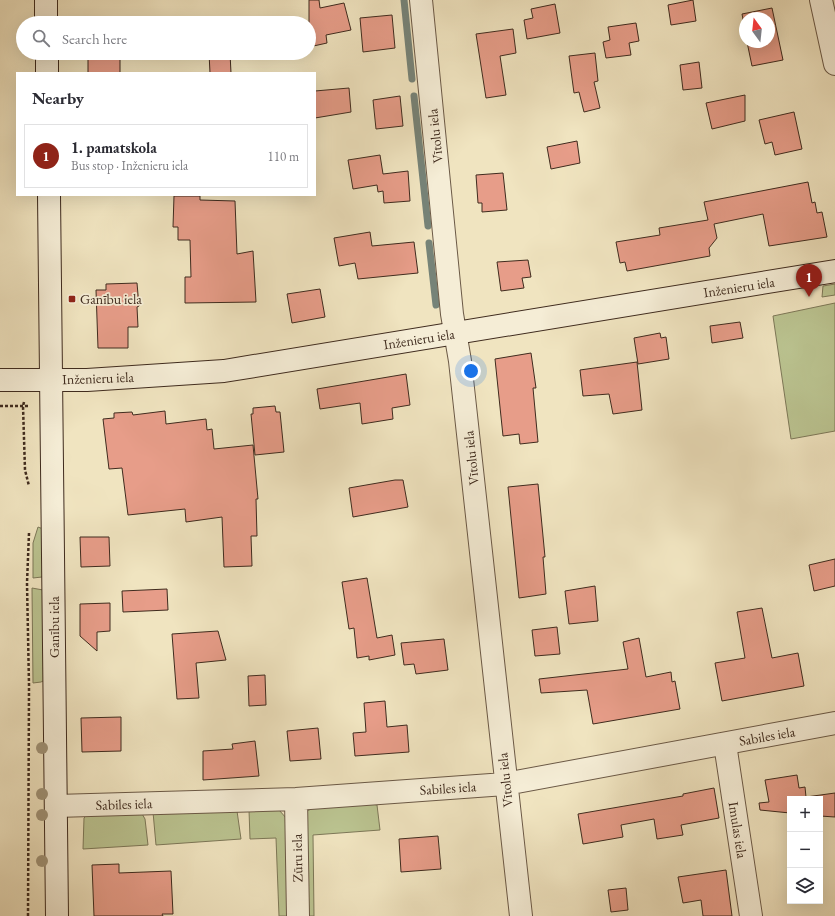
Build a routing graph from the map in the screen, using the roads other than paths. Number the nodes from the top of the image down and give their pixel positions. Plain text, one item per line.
1 (46, 0) edge
2 (421, 0) edge
3 (821, 0) edge
4 (46, 16) edge
5 (47, 60) edge
6 (835, 64) edge
7 (47, 72) edge
8 (49, 196) edge
9 (835, 271) edge
10 (456, 333) junction
11 (0, 380) edge
12 (51, 380) junction
13 (835, 723) edge
14 (725, 744) junction
15 (505, 784) junction
16 (296, 799) junction
17 (56, 806) junction
18 (57, 916) edge
19 (298, 916) edge
20 (521, 916) edge
21 (751, 916) edge

1 - 4 street
2 - 10 street, Vītolu iela
3 - 6 street
5 - 7 street
8 - 12 street, Ganību iela
9 - 10 street, Inženieru iela
10 - 12 street, Inženieru iela
10 - 15 street, Vītolu iela
11 - 12 street, Inženieru iela
12 - 17 street, Ganību iela
13 - 14 street, Sabiles iela
14 - 15 street, Sabiles iela
14 - 21 street, Imulas iela
15 - 16 street, Sabiles iela
15 - 20 street, Vītolu iela
16 - 17 street, Sabiles iela
16 - 19 street, Zūru iela
17 - 18 street, Ganību iela

